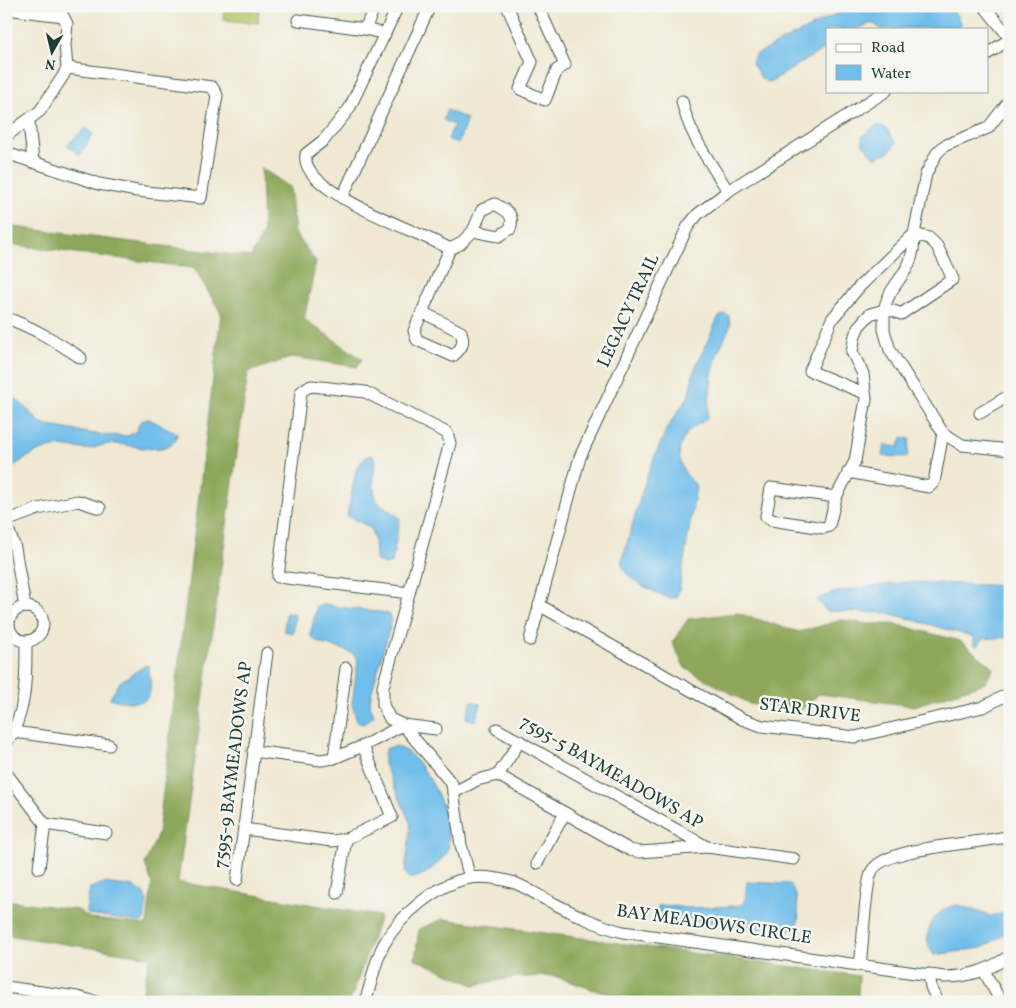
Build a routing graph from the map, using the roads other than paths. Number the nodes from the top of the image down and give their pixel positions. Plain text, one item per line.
1 (375, 6) edge
2 (398, 6) edge
3 (430, 6) edge
4 (507, 6) edge
5 (538, 6) edge
6 (984, 6) edge
7 (6, 9) edge
8 (298, 20) dead end
9 (365, 29) junction
10 (385, 34) junction
11 (1010, 39) edge
12 (988, 53) edge
13 (67, 68) junction
14 (884, 92) edge
15 (1010, 100) edge
16 (682, 101) dead end
17 (29, 122) junction
18 (6, 136) edge
19 (6, 153) edge
20 (33, 161) junction
21 (728, 191) junction
22 (342, 198) junction
23 (473, 231) dead end
24 (914, 234) junction
25 (450, 249) junction
26 (884, 310) junction
27 (422, 312) junction
28 (6, 318) edge
29 (81, 358) dead end
30 (864, 393) junction
31 (1010, 395) edge
32 (980, 413) dead end
33 (944, 433) junction
34 (1010, 450) edge
35 (848, 472) junction
36 (836, 497) junction
37 (100, 508) dead end
38 (6, 522) edge
39 (409, 593) junction
40 (539, 605) junction
41 (25, 607) junction
42 (530, 640) dead end
43 (26, 642) junction
44 (266, 654) dead end
45 (346, 668) dead end
46 (1010, 693) edge
47 (403, 725) junction
48 (436, 729) dead end
49 (497, 729) dead end
50 (14, 732) junction
51 (520, 741) junction
52 (6, 744) edge
53 (109, 745) dead end
54 (363, 746) junction
55 (253, 751) junction
56 (334, 758) junction
57 (6, 773) edge
58 (498, 775) junction
59 (453, 793) junction
60 (565, 813) junction
61 (45, 824) junction
62 (244, 829) junction
63 (106, 833) dead end
64 (1010, 836) edge
65 (346, 839) junction
66 (707, 847) junction
67 (794, 859) dead end
68 (537, 863) dead end
69 (39, 868) dead end
70 (470, 878) junction
71 (237, 880) dead end
72 (337, 894) dead end
73 (1010, 956) edge
74 (860, 965) junction
75 (984, 971) junction
76 (929, 974) junction
77 (6, 987) edge
78 (77, 999) edge
79 (97, 1002) edge
80 (365, 1002) edge
81 (938, 1002) edge
82 (1001, 1002) edge

1 - 9 street
2 - 10 street
3 - 22 street
4 - 5 street
6 - 11 street
7 - 13 street
8 - 9 street
9 - 10 street
10 - 22 street
11 - 12 street
13 - 17 street
13 - 20 street
14 - 21 street, LEGACY TRAIL
15 - 24 street
16 - 21 street
17 - 18 street
17 - 20 street
19 - 20 street
21 - 40 street, LEGACY TRAIL
22 - 25 street
23 - 25 street
24 - 26 street
24 - 26 street
24 - 30 street
25 - 27 street
26 - 30 street
26 - 33 street
27 - 27 street
28 - 29 street
30 - 35 street
31 - 32 street
33 - 34 street
33 - 35 street
35 - 36 street
36 - 36 street
37 - 38 street
38 - 41 street
39 - 39 street
39 - 47 street
40 - 42 street, LEGACY TRAIL
40 - 46 street, STAR DRIVE
41 - 43 street
41 - 43 street
43 - 50 street
44 - 55 street, 7595-9 BAYMEADOWS AP
45 - 56 street
47 - 48 street
47 - 54 street
47 - 59 street
49 - 51 street, 7595-5 BAYMEADOWS AP
50 - 52 street
50 - 53 street
51 - 58 street
51 - 66 street, 7595-5 BAYMEADOWS AP
54 - 56 street
54 - 65 street
55 - 56 street
55 - 62 street, 7595-9 BAYMEADOWS AP
57 - 61 street
58 - 59 street
58 - 60 street
59 - 70 street
60 - 66 street
60 - 68 street
61 - 63 street
61 - 69 street
62 - 65 street
62 - 71 street, 7595-9 BAYMEADOWS AP
64 - 74 street
65 - 72 street
66 - 67 street
70 - 74 street, BAY MEADOWS CIRCLE
70 - 80 street, BAY MEADOWS CIRCLE
73 - 75 street, BAY MEADOWS CIRCLE
74 - 76 street, BAY MEADOWS CIRCLE
75 - 76 street, BAY MEADOWS CIRCLE
75 - 82 street
76 - 81 street
77 - 78 street
78 - 79 street

